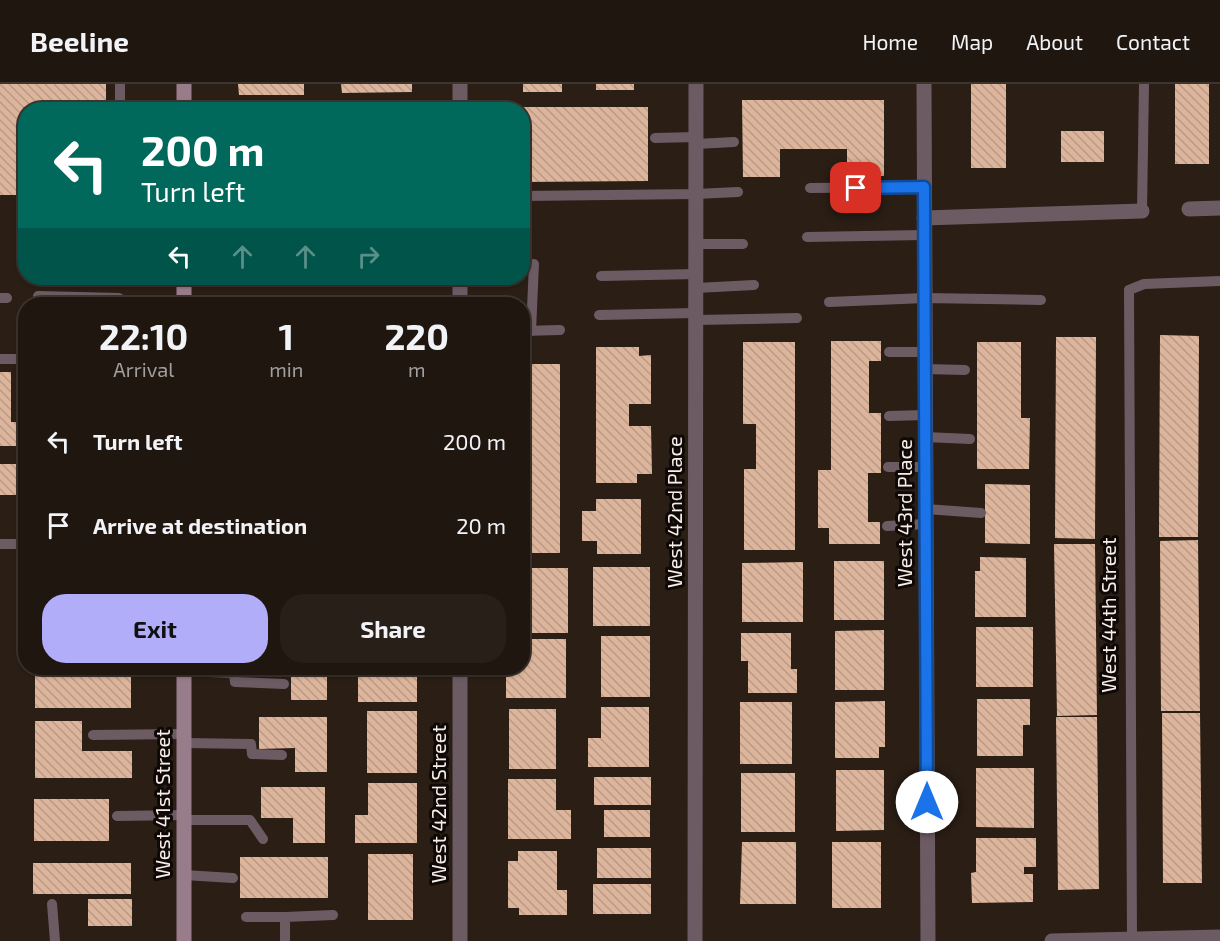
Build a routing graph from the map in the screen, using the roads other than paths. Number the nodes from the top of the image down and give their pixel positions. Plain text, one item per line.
1 (120, 84) edge
2 (184, 84) edge
3 (460, 84) edge
4 (696, 84) edge
5 (924, 84) edge
6 (1144, 84) edge
7 (120, 102) edge
8 (184, 102) edge
9 (460, 102) edge
10 (655, 138) dead end
11 (696, 141) junction
12 (734, 142) dead end
13 (924, 187) junction
14 (810, 188) dead end
15 (738, 192) dead end
16 (696, 194) junction
17 (530, 196) edge
18 (1220, 208) edge
19 (1188, 209) dead end
20 (1142, 211) joint
21 (924, 218) junction
22 (924, 235) junction
23 (807, 237) dead end
24 (696, 244) junction
25 (743, 244) dead end
26 (534, 264) dead end
27 (601, 276) dead end
28 (696, 281) junction
29 (1220, 281) edge
30 (754, 285) dead end
31 (925, 298) junction
32 (1041, 300) dead end
33 (530, 302) edge
34 (829, 302) dead end
35 (599, 315) dead end
36 (696, 317) junction
37 (797, 318) dead end
38 (560, 330) dead end
39 (530, 331) edge
40 (888, 352) dead end
41 (925, 352) junction
42 (0, 359) edge
43 (18, 359) edge
44 (925, 369) junction
45 (965, 370) dead end
46 (925, 415) junction
47 (889, 416) dead end
48 (925, 437) junction
49 (970, 439) dead end
50 (888, 467) dead end
51 (925, 467) junction
52 (981, 513) dead end
53 (926, 516) junction
54 (887, 526) dead end
55 (0, 544) edge
56 (18, 544) edge
57 (184, 675) edge
58 (234, 675) edge
59 (460, 675) edge
60 (284, 684) dead end
61 (93, 735) dead end
62 (184, 739) junction
63 (282, 755) dead end
64 (117, 816) dead end
65 (184, 817) junction
66 (263, 839) dead end
67 (184, 875) junction
68 (233, 878) dead end
69 (52, 904) dead end
70 (333, 915) dead end
71 (246, 917) dead end
72 (285, 917) junction
73 (1220, 937) edge
74 (1132, 939) junction
75 (1181, 939) edge
76 (55, 941) edge
77 (184, 941) edge
78 (285, 941) edge
79 (460, 941) edge
80 (695, 941) edge
81 (928, 941) edge
82 (1052, 941) edge

1 - 7 lane
2 - 8 street
3 - 9 street
4 - 11 street, West 42nd Place
5 - 13 street, West 43rd Place
6 - 20 lane
10 - 11 lane
11 - 12 lane
11 - 16 street, West 42nd Place
13 - 14 lane
13 - 21 street, West 43rd Place
15 - 16 lane
16 - 17 lane
16 - 24 street, West 42nd Place
18 - 19 street
20 - 21 street
21 - 22 street, West 43rd Place
22 - 23 lane
22 - 31 street, West 43rd Place
24 - 25 lane
24 - 28 street, West 42nd Place
26 - 33 lane
27 - 28 lane
28 - 30 lane
28 - 36 street, West 42nd Place
29 - 74 lane, West 44th Street
31 - 32 lane
31 - 34 lane
31 - 41 street, West 43rd Place
35 - 36 lane
36 - 37 lane
36 - 80 street, West 42nd Place
38 - 39 lane
40 - 41 lane
41 - 44 street, West 43rd Place
42 - 43 lane
44 - 45 lane
44 - 46 street, West 43rd Place
46 - 47 lane
46 - 48 street, West 43rd Place
48 - 49 lane
48 - 51 street, West 43rd Place
50 - 51 lane
51 - 53 street, West 43rd Place
52 - 53 lane
53 - 54 lane
53 - 81 street, West 43rd Place
55 - 56 lane
57 - 62 street, West 41st Street
58 - 60 lane
59 - 79 street, West 42nd Street
61 - 62 lane
62 - 63 lane
62 - 65 street, West 41st Street
64 - 65 lane
65 - 66 lane
65 - 67 street, West 41st Street
67 - 68 lane
67 - 77 street, West 41st Street
69 - 76 lane
70 - 72 lane
71 - 72 lane
72 - 78 lane
73 - 75 street
74 - 75 street
74 - 82 street

